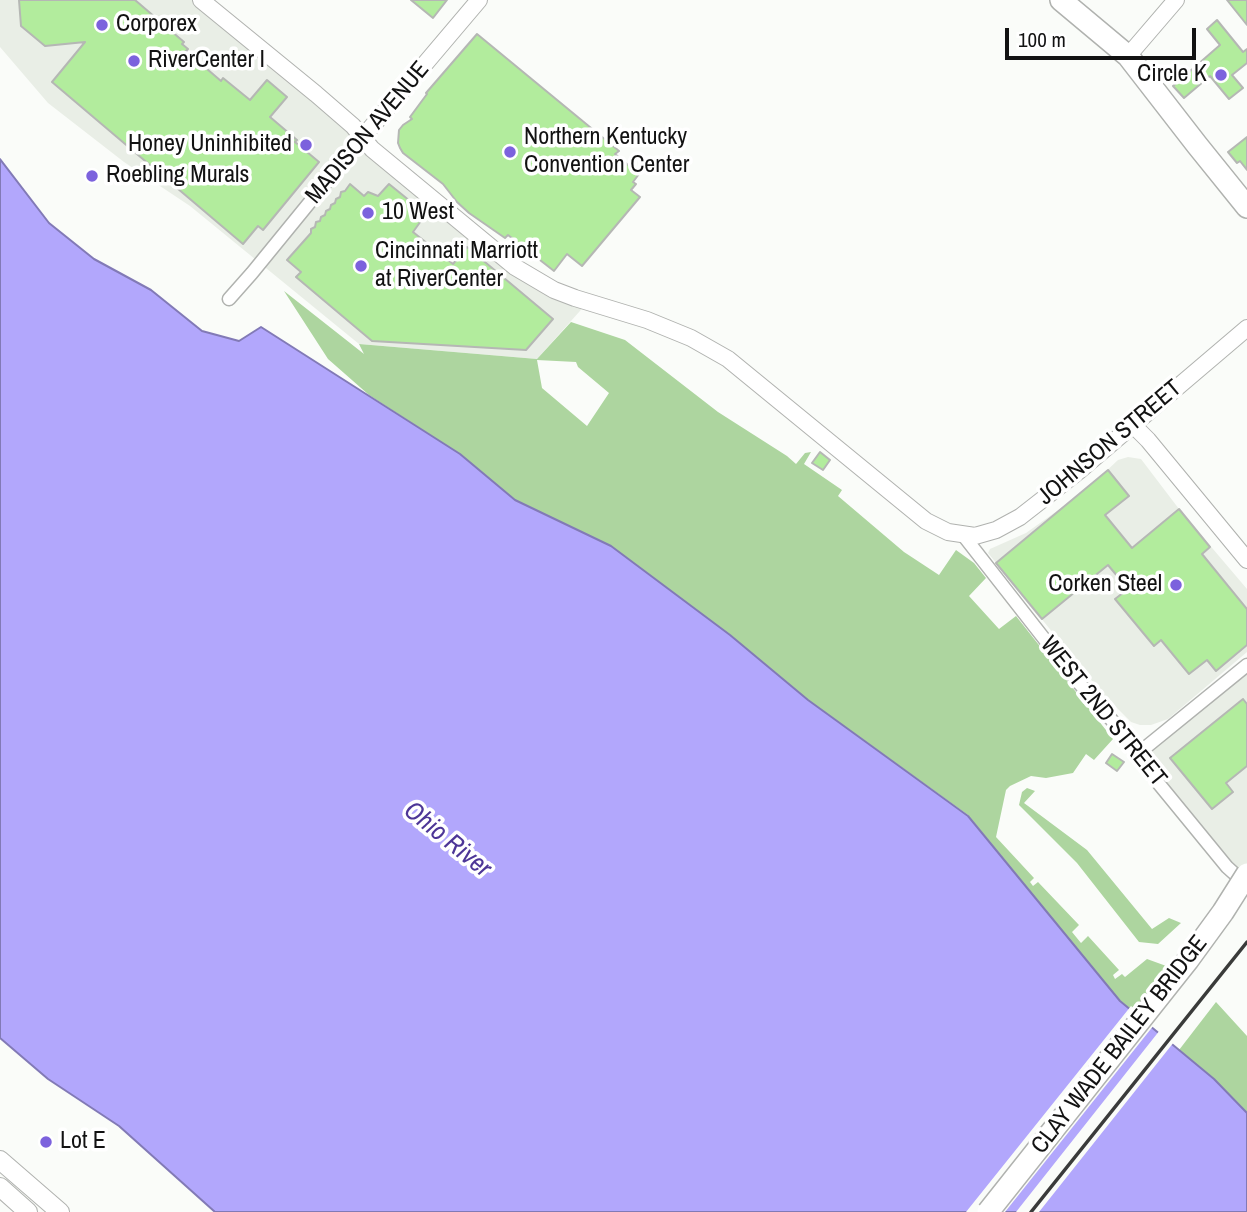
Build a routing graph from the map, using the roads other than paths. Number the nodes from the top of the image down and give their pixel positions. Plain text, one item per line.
1 (201, 0) edge
2 (479, 0) edge
3 (1061, 0) edge
4 (1176, 0) edge
5 (1128, 56) junction
6 (362, 137) junction
7 (1247, 207) edge
8 (229, 299) dead end
9 (1247, 328) edge
10 (1133, 425) junction
11 (963, 535) junction
12 (1247, 560) edge
13 (1247, 665) edge
14 (1140, 752) junction
15 (1247, 874) edge
16 (1247, 886) edge
17 (0, 1160) edge
18 (0, 1187) edge
19 (29, 1212) edge
20 (60, 1212) edge
21 (988, 1212) edge

1 - 6 street
2 - 6 street, MADISON AVENUE
3 - 5 main road
4 - 5 street
5 - 7 main road
6 - 8 street, MADISON AVENUE
6 - 11 street
9 - 10 street, JOHNSON STREET
10 - 11 street, JOHNSON STREET
10 - 12 street
11 - 14 street, WEST 2ND STREET
13 - 14 street
14 - 16 street, WEST 2ND STREET
15 - 21 main road, CLAY WADE BAILEY BRIDGE, bridge
17 - 20 main road
18 - 19 main road

